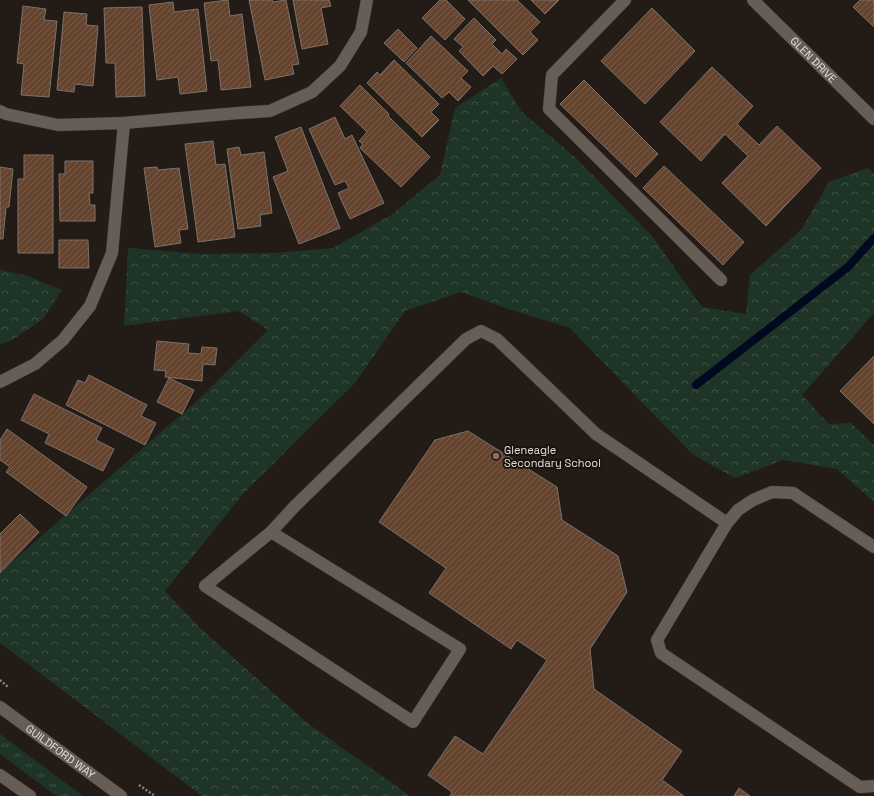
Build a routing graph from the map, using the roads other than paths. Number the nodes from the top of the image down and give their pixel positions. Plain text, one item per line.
1 (367, 0) edge
2 (625, 0) edge
3 (753, 0) edge
4 (0, 111) edge
5 (874, 119) edge
6 (124, 123) junction
7 (721, 280) dead end
8 (0, 382) edge
9 (727, 523) junction
10 (271, 532) junction
11 (874, 547) edge
12 (0, 707) edge
13 (0, 775) edge
14 (874, 786) edge
15 (30, 796) edge
16 (121, 796) edge

1 - 6 main road
2 - 7 main road
3 - 5 main road, GLEN DRIVE
4 - 6 main road
6 - 8 main road
9 - 10 main road
9 - 11 main road
9 - 14 main road
10 - 10 main road
12 - 16 main road, GUILDFORD WAY
13 - 15 main road

